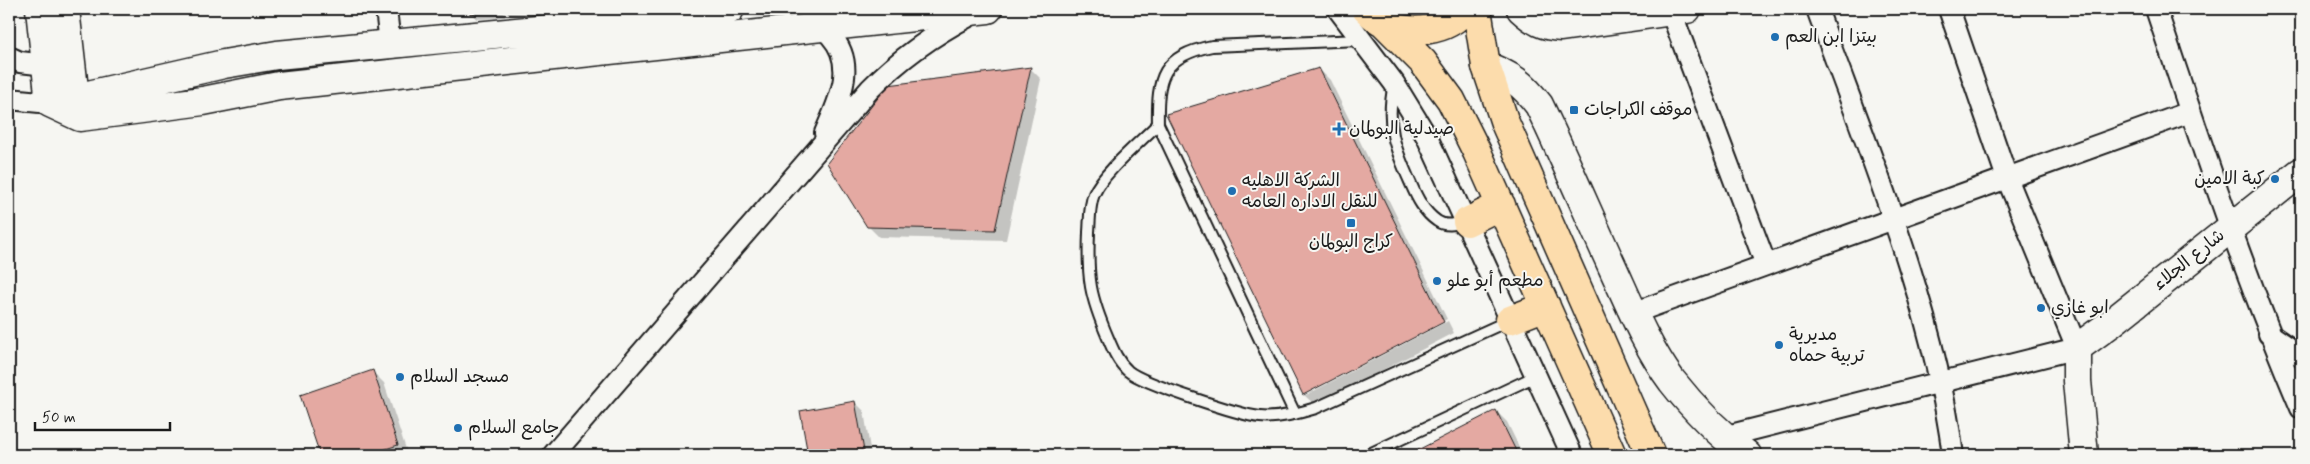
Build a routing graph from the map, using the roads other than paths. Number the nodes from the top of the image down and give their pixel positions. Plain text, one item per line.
1 (40, 9) edge
2 (65, 9) edge
3 (386, 9) edge
4 (730, 9) edge
5 (984, 9) edge
6 (1338, 9) edge
7 (1352, 9) edge
8 (1465, 9) edge
9 (1477, 9) edge
10 (1521, 9) edge
11 (1817, 9) edge
12 (1949, 9) edge
13 (2156, 9) edge
14 (1676, 10) edge
15 (662, 13) edge
16 (1375, 16) edge
17 (818, 18) edge
18 (1360, 40) junction
19 (390, 44) junction
20 (9, 57) edge
21 (46, 66) junction
22 (1486, 66) junction
23 (1394, 84) junction
24 (9, 99) edge
25 (62, 101) junction
26 (2190, 112) junction
27 (1158, 124) junction
28 (815, 153) junction
29 (2301, 172) edge
30 (2007, 178) junction
31 (1501, 205) junction
32 (1892, 220) junction
33 (1467, 222) junction
34 (2229, 228) junction
35 (1766, 266) junction
36 (1546, 306) junction
37 (1633, 313) junction
38 (1510, 320) junction
39 (2269, 334) junction
40 (2077, 348) junction
41 (2301, 356) edge
42 (1536, 376) junction
43 (1941, 382) junction
44 (2301, 408) edge
45 (1295, 414) junction
46 (1723, 437) junction
47 (1374, 454) edge
48 (552, 455) edge
49 (1572, 455) edge
50 (1612, 455) edge
51 (1651, 455) edge
52 (1747, 455) edge
53 (1954, 455) edge
54 (2084, 455) edge

1 - 21 main road
2 - 25 main road
3 - 19 street
4 - 15 main road
5 - 17 main road
5 - 28 street
6 - 18 street
7 - 16 main road
8 - 16 main road
9 - 22 main road
10 - 14 main road
11 - 32 street
12 - 30 street
13 - 26 street
14 - 35 street
15 - 19 main road
16 - 31 main road
17 - 25 main road
17 - 28 street
18 - 23 street
18 - 27 lane
19 - 25 main road
20 - 21 street
21 - 25 main road
22 - 37 main road
22 - 51 main road
23 - 33 street
23 - 33 lane
24 - 25 street
26 - 30 street
26 - 34 street
27 - 45 lane
27 - 45 lane
28 - 48 street
29 - 34 main road, شارع الجلاء
30 - 32 street
30 - 40 street
31 - 33 main road
31 - 36 main road
32 - 35 street
32 - 43 street
33 - 38 street
34 - 39 street
34 - 40 main road, شارع الجلاء
35 - 37 street
36 - 38 main road
36 - 50 main road
37 - 46 main road
38 - 42 street
38 - 45 lane
39 - 41 street
39 - 44 street
40 - 43 street
40 - 54 main road
42 - 47 lane
42 - 49 street
43 - 46 street
43 - 53 street
46 - 52 main road

